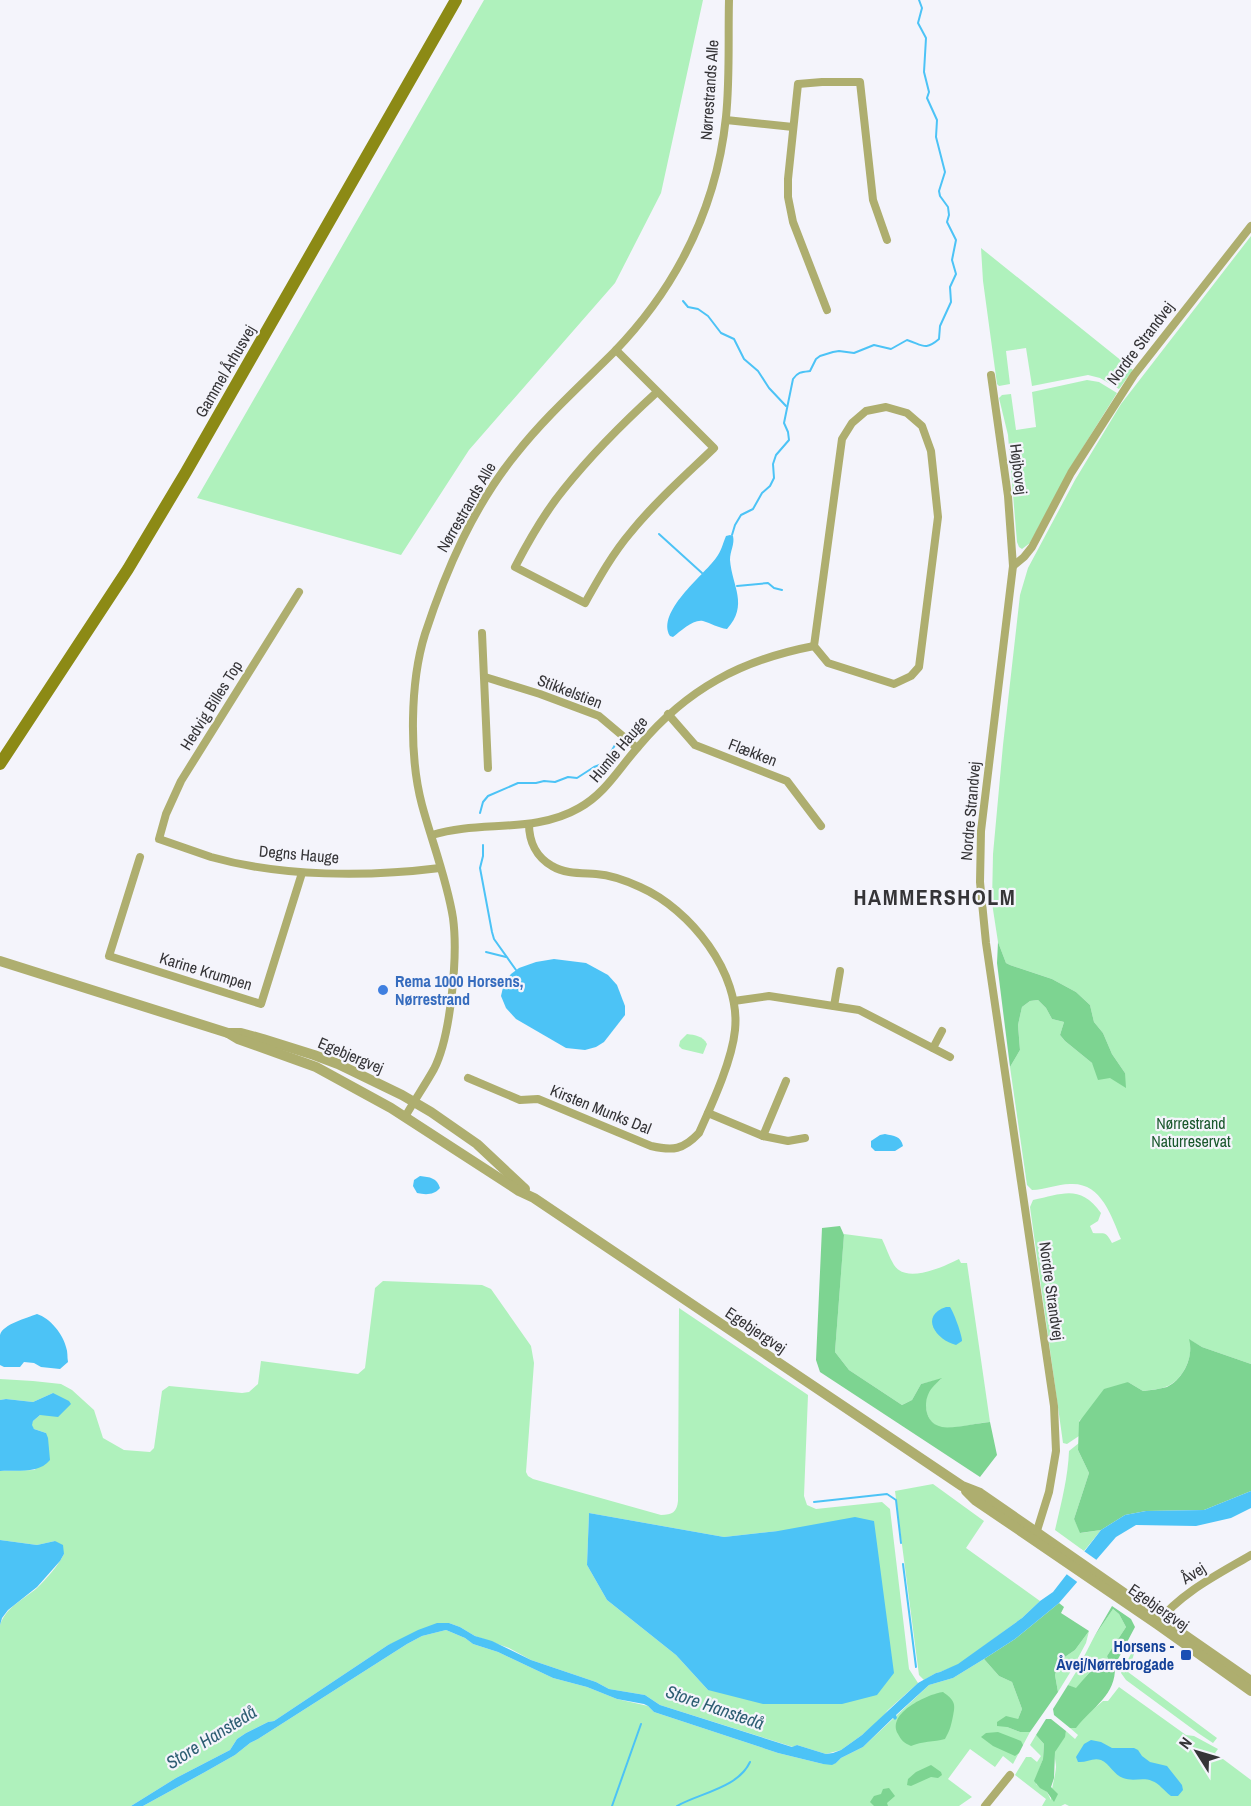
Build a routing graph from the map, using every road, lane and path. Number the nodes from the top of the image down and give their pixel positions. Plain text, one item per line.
1 (456, 0) edge
2 (729, 0) edge
3 (726, 120) junction
4 (793, 127) junction
5 (1251, 226) edge
6 (887, 240) dead end
7 (826, 310) dead end
8 (616, 350) junction
9 (991, 375) dead end
10 (657, 392) junction
11 (1013, 566) junction
12 (299, 592) dead end
13 (482, 633) dead end
14 (814, 646) junction
15 (485, 677) junction
16 (668, 714) junction
17 (637, 748) junction
18 (4, 755) edge
19 (0, 764) edge
20 (488, 768) dead end
21 (529, 824) junction
22 (821, 826) dead end
23 (432, 835) junction
24 (159, 839) joint
25 (140, 857) dead end
26 (440, 868) junction
27 (302, 873) junction
28 (0, 961) edge
29 (840, 971) dead end
30 (734, 1001) junction
31 (834, 1006) junction
32 (942, 1031) dead end
33 (228, 1033) junction
34 (933, 1048) junction
35 (950, 1057) dead end
36 (316, 1067) junction
37 (468, 1078) dead end
38 (786, 1082) dead end
39 (414, 1102) junction
40 (708, 1113) junction
41 (405, 1117) junction
42 (763, 1136) junction
43 (805, 1138) dead end
44 (534, 1198) junction
45 (1035, 1536) junction
46 (1251, 1555) edge
47 (1159, 1621) junction
48 (1251, 1681) edge
49 (1251, 1691) edge
50 (1010, 1775) dead end
51 (985, 1806) edge

1 - 18 main road, Gammel Århusvej
2 - 3 street, Nørrestrands Alle
3 - 4 street
3 - 8 street, Nørrestrands Alle
4 - 6 street
4 - 7 street
5 - 11 street, Nordre Strandvej
8 - 10 street
8 - 23 street, Nørrestrands Alle
9 - 11 street, Højbovej
10 - 10 street
11 - 45 street, Nordre Strandvej
12 - 24 street, Hedvig Billes Top
13 - 15 street
14 - 14 street
14 - 16 street, Humle Hauge
15 - 17 street, Stikkelstien
15 - 20 street
16 - 17 street, Humle Hauge
16 - 22 street, Flækken
17 - 21 street, Humle Hauge
18 - 19 main road, Gammel Århusvej
21 - 23 street, Humle Hauge
21 - 30 street, Kirsten Munks Dal
23 - 26 street, Nørrestrands Alle
24 - 27 street, Degns Hauge
25 - 27 street, Karine Krumpen
26 - 27 street, Degns Hauge
26 - 39 street, Nørrestrands Alle
28 - 33 street, Egebjergvej
29 - 31 street
30 - 31 street
30 - 40 street, Kirsten Munks Dal
31 - 34 street
32 - 34 street
33 - 36 street, Egebjergvej
33 - 39 street, Egebjergvej
34 - 35 street
36 - 39 street
36 - 41 street, Egebjergvej
37 - 40 street, Kirsten Munks Dal
38 - 42 street
39 - 41 street, Nørrestrands Alle
39 - 44 street, Egebjergvej
40 - 42 street
41 - 44 street, Egebjergvej
42 - 43 street
44 - 45 street, Egebjergvej
45 - 47 street, Egebjergvej
46 - 47 street, Åvej
47 - 48 street, Egebjergvej
47 - 49 street, Egebjergvej
50 - 51 street

